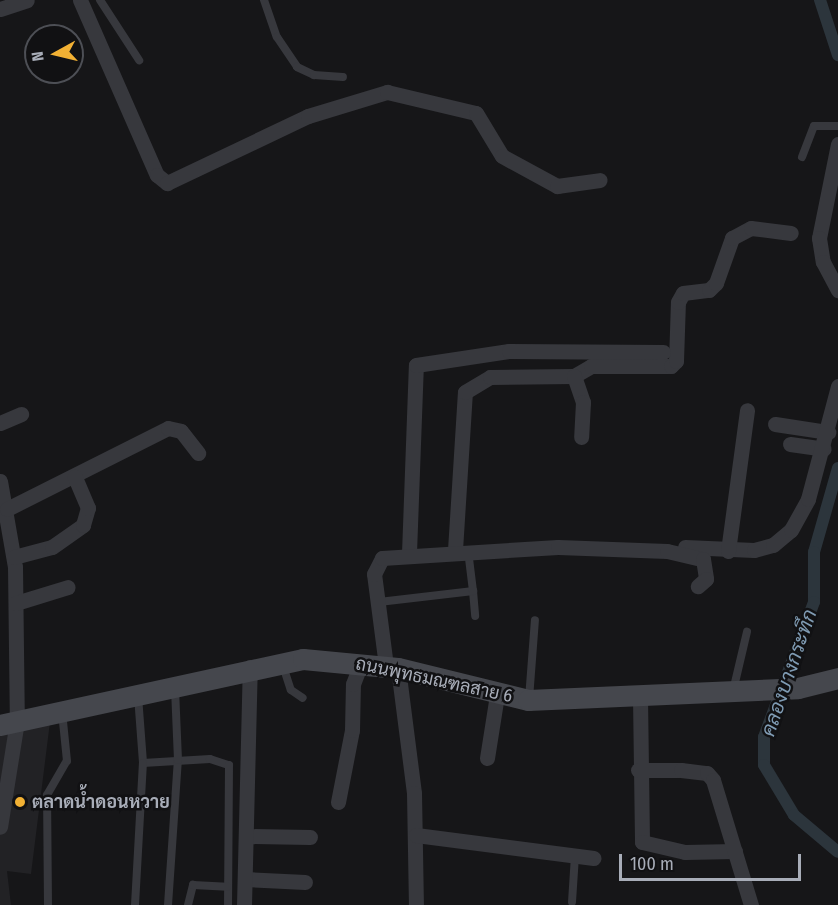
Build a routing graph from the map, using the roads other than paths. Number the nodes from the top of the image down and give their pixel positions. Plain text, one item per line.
1 (27, 0) edge
2 (80, 0) edge
3 (100, 0) edge
4 (264, 0) edge
5 (0, 9) edge
6 (139, 60) dead end
7 (343, 77) dead end
8 (838, 126) edge
9 (838, 144) edge
10 (802, 157) dead end
11 (600, 180) dead end
12 (791, 233) dead end
13 (838, 290) edge
14 (663, 352) dead end
15 (574, 376) junction
16 (838, 386) edge
17 (747, 411) dead end
18 (21, 414) dead end
19 (0, 423) edge
20 (775, 424) dead end
21 (828, 432) junction
22 (581, 436) dead end
23 (790, 444) dead end
24 (824, 449) junction
25 (198, 453) dead end
26 (75, 477) junction
27 (0, 481) edge
28 (4, 509) edge
29 (455, 550) junction
30 (667, 551) junction
31 (728, 551) junction
32 (410, 553) junction
33 (14, 557) junction
34 (469, 560) dead end
35 (698, 586) dead end
36 (68, 587) dead end
37 (473, 591) junction
38 (379, 602) junction
39 (16, 603) junction
40 (475, 616) dead end
41 (535, 620) dead end
42 (747, 632) dead end
43 (282, 662) junction
44 (361, 663) junction
45 (392, 667) junction
46 (250, 668) junction
47 (838, 678) edge
48 (175, 685) junction
49 (733, 692) junction
50 (138, 693) junction
51 (497, 695) junction
52 (640, 697) junction
53 (303, 698) dead end
54 (528, 700) junction
55 (62, 711) junction
56 (8, 723) edge
57 (487, 758) dead end
58 (178, 760) junction
59 (143, 763) junction
60 (638, 770) junction
61 (338, 802) dead end
62 (0, 827) edge
63 (416, 835) junction
64 (247, 836) junction
65 (310, 837) dead end
66 (735, 851) junction
67 (575, 855) junction
68 (594, 858) dead end
69 (245, 879) junction
70 (305, 882) dead end
71 (227, 887) junction
72 (572, 902) dead end
73 (48, 905) edge
74 (135, 905) edge
75 (168, 905) edge
76 (188, 905) edge
77 (228, 905) edge
78 (244, 905) edge
79 (416, 905) edge
80 (751, 905) edge

1 - 5 street
2 - 11 street
3 - 6 lane
4 - 7 lane
8 - 10 lane
9 - 13 street
12 - 15 street
14 - 32 street
15 - 22 street
15 - 29 street
16 - 21 street
17 - 31 street
18 - 19 street
20 - 21 street
21 - 24 street
23 - 24 street
24 - 31 street
25 - 26 street
26 - 28 street
26 - 33 street
27 - 28 street
28 - 33 street
29 - 30 street
29 - 32 street
30 - 31 street
30 - 35 street
32 - 38 street
33 - 39 street
34 - 37 lane
36 - 39 street
37 - 38 lane
37 - 40 lane
38 - 45 street
39 - 56 street
41 - 54 lane
42 - 49 lane
43 - 44 main road, ถนนพุทธมณฑลสาย 6
43 - 46 main road, ถนนพุทธมณฑลสาย 6
43 - 53 lane
44 - 45 main road, ถนนพุทธมณฑลสาย 6
44 - 61 street
45 - 51 main road, ถนนพุทธมณฑลสาย 6
45 - 63 street
46 - 48 main road, ถนนพุทธมณฑลสาย 6
46 - 64 street
47 - 49 main road, ถนนพุทธมณฑลสาย 6
48 - 50 main road, ถนนพุทธมณฑลสาย 6
48 - 58 lane
49 - 52 main road, ถนนพุทธมณฑลสาย 6
50 - 55 main road, ถนนพุทธมณฑลสาย 6
50 - 59 lane
51 - 54 main road, ถนนพุทธมณฑลสาย 6
51 - 57 street
52 - 54 main road, ถนนพุทธมณฑลสาย 6
52 - 60 street
55 - 56 main road, ถนนพุทธมณฑลสาย 6
55 - 73 lane
56 - 62 street
58 - 59 lane
58 - 71 lane
58 - 75 lane
59 - 74 lane
60 - 66 street
60 - 66 street
63 - 67 street
63 - 79 street
64 - 65 street
64 - 69 street
66 - 80 street
67 - 68 street
67 - 72 lane
69 - 70 street
69 - 78 street
71 - 76 lane
71 - 77 lane

